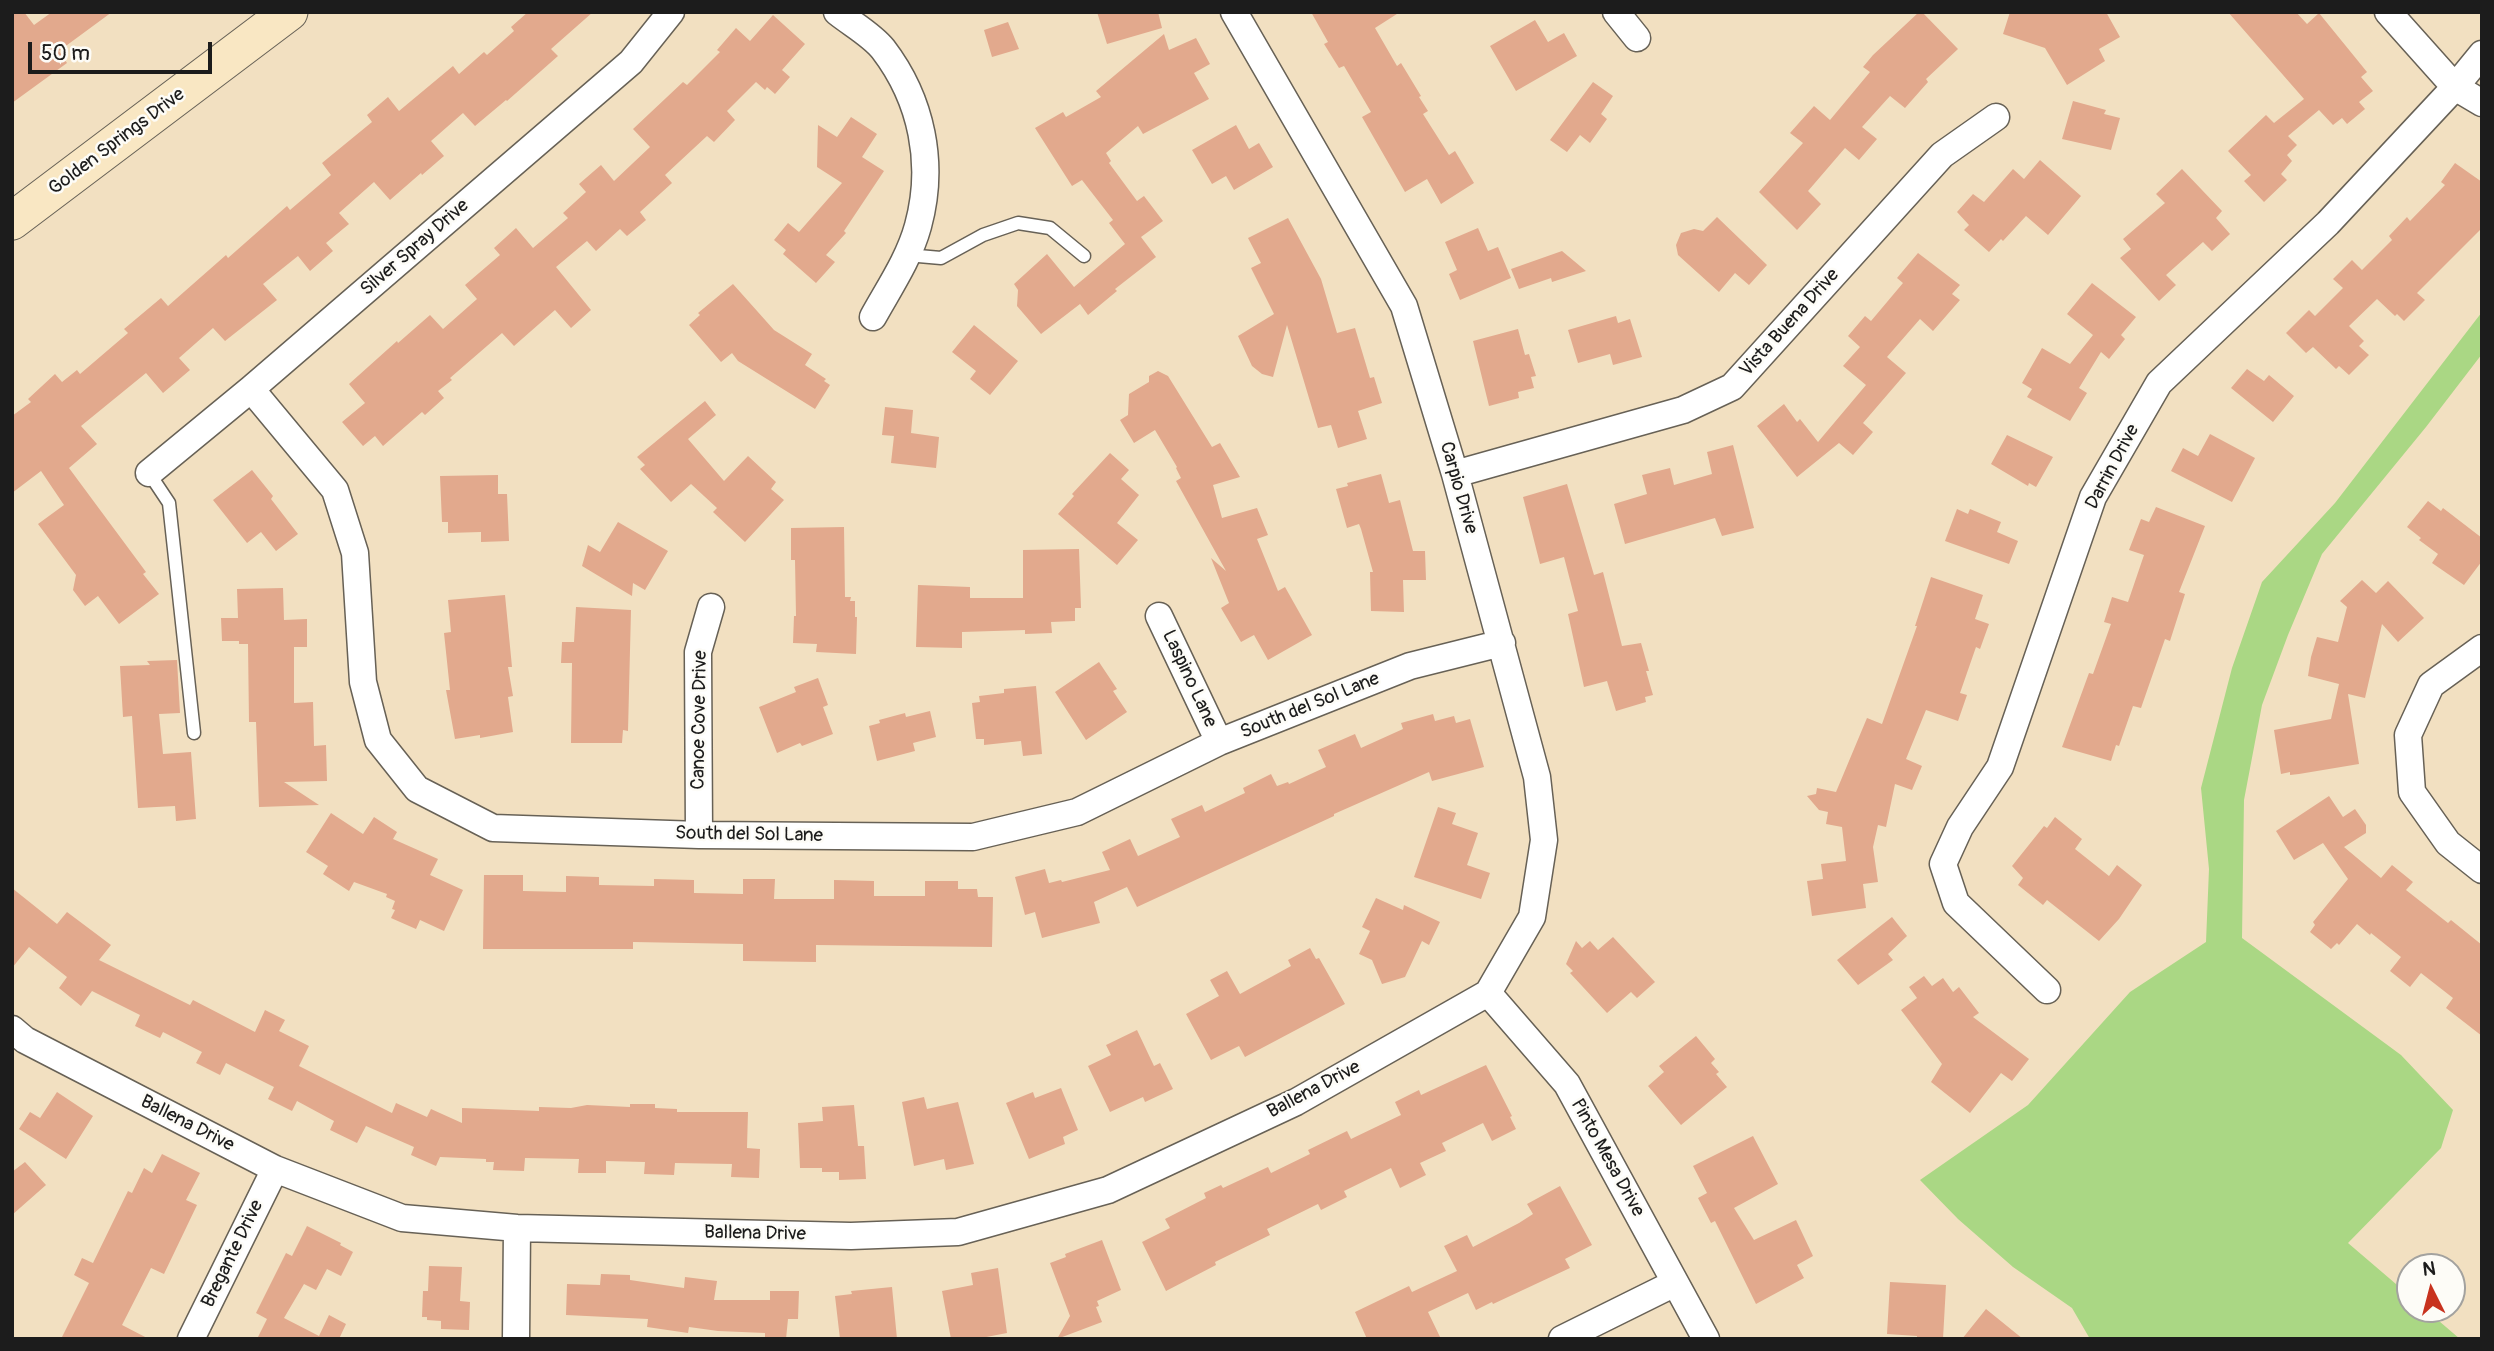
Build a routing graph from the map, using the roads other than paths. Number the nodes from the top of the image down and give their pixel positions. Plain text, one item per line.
1 (289, 12) edge
2 (671, 12) edge
3 (837, 12) edge
4 (1234, 12) edge
5 (1616, 12) edge
6 (2388, 12) edge
7 (1637, 38) dead end
8 (2482, 54) edge
9 (2455, 87) junction
10 (2482, 103) edge
11 (1996, 117) dead end
12 (12, 221) edge
13 (906, 256) junction
14 (1084, 256) dead end
15 (873, 317) dead end
16 (251, 389) junction
17 (149, 472) joint
18 (1454, 474) junction
19 (711, 607) dead end
20 (1159, 616) dead end
21 (1502, 643) junction
22 (2482, 648) edge
23 (194, 733) dead end
24 (1219, 742) junction
25 (699, 835) junction
26 (2482, 870) edge
27 (2047, 990) dead end
28 (1488, 993) junction
29 (17, 1042) edge
30 (275, 1169) junction
31 (517, 1228) junction
32 (1675, 1283) junction
33 (191, 1339) edge
34 (516, 1339) edge
35 (1562, 1339) edge
36 (1706, 1339) edge

1 - 12 main road, Golden Springs Drive
2 - 16 street, Silver Spray Drive
3 - 13 street
4 - 18 street, Carpio Drive
5 - 7 street
6 - 9 street
8 - 9 street, Darrin Drive
9 - 10 street
9 - 27 street, Darrin Drive
11 - 18 street, Vista Buena Drive
13 - 14 lane
13 - 15 street
16 - 17 street, Silver Spray Drive
16 - 25 street, South del Sol Lane
17 - 23 lane
18 - 21 street, Carpio Drive
19 - 25 street, Canoe Cove Drive
20 - 24 street, Laspino Lane
21 - 24 street, South del Sol Lane
21 - 28 street, Carpio Drive
22 - 26 street
24 - 25 street, South del Sol Lane
28 - 31 street, Ballena Drive
28 - 32 street, Pinto Mesa Drive
29 - 30 street, Ballena Drive
30 - 31 street, Ballena Drive
30 - 33 street, Bregante Drive
31 - 34 street
32 - 35 street
32 - 36 street, Pinto Mesa Drive

